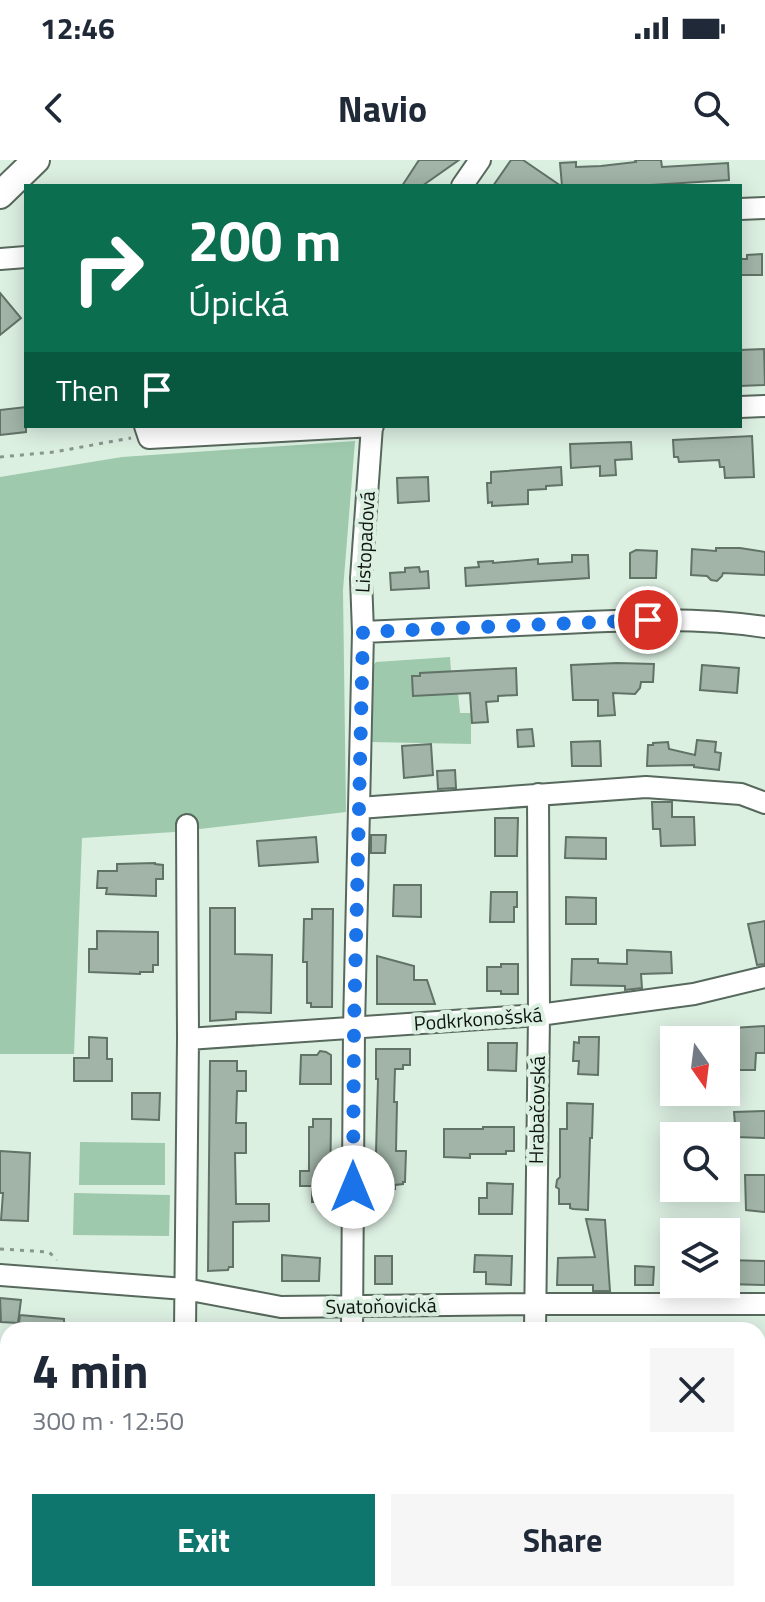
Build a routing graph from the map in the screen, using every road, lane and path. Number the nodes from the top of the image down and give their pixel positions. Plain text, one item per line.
1 (36, 160) edge
2 (480, 160) edge
3 (463, 184) edge
4 (0, 195) edge
5 (765, 208) edge
6 (742, 209) edge
7 (24, 257) edge
8 (0, 259) edge
9 (765, 406) edge
10 (742, 407) edge
11 (297, 428) edge
12 (372, 428) edge
13 (147, 432) edge
14 (0, 457) edge
15 (765, 627) edge
16 (363, 632) junction
17 (538, 794) junction
18 (765, 803) edge
19 (359, 808) junction
20 (187, 825) dead end
21 (765, 977) edge
22 (539, 1015) junction
23 (354, 1028) junction
24 (188, 1039) junction
25 (0, 1275) edge
26 (185, 1289) junction
27 (535, 1304) junction
28 (765, 1304) edge
29 (352, 1306) junction
30 (185, 1322) edge
31 (352, 1322) edge
32 (535, 1322) edge

1 - 4 street
2 - 3 street
5 - 6 street
7 - 8 street
9 - 10 street
11 - 13 street
12 - 16 street, Listopadová
13 - 14 path
15 - 16 street
16 - 19 street, Listopadová
17 - 18 street
17 - 19 street
17 - 22 street, Hrabačovská
19 - 23 street, Listopadová
20 - 24 street
21 - 22 street, Podkrkonošská
22 - 23 street, Podkrkonošská
22 - 27 street, Hrabačovská
23 - 24 street, Podkrkonošská
23 - 29 street, Listopadová
24 - 26 street
25 - 26 street, Svatoňovická
26 - 29 street, Svatoňovická
26 - 30 street
27 - 28 street, Svatoňovická
27 - 29 street, Svatoňovická
27 - 32 street, Hrabačovská
29 - 31 street, Listopadová

